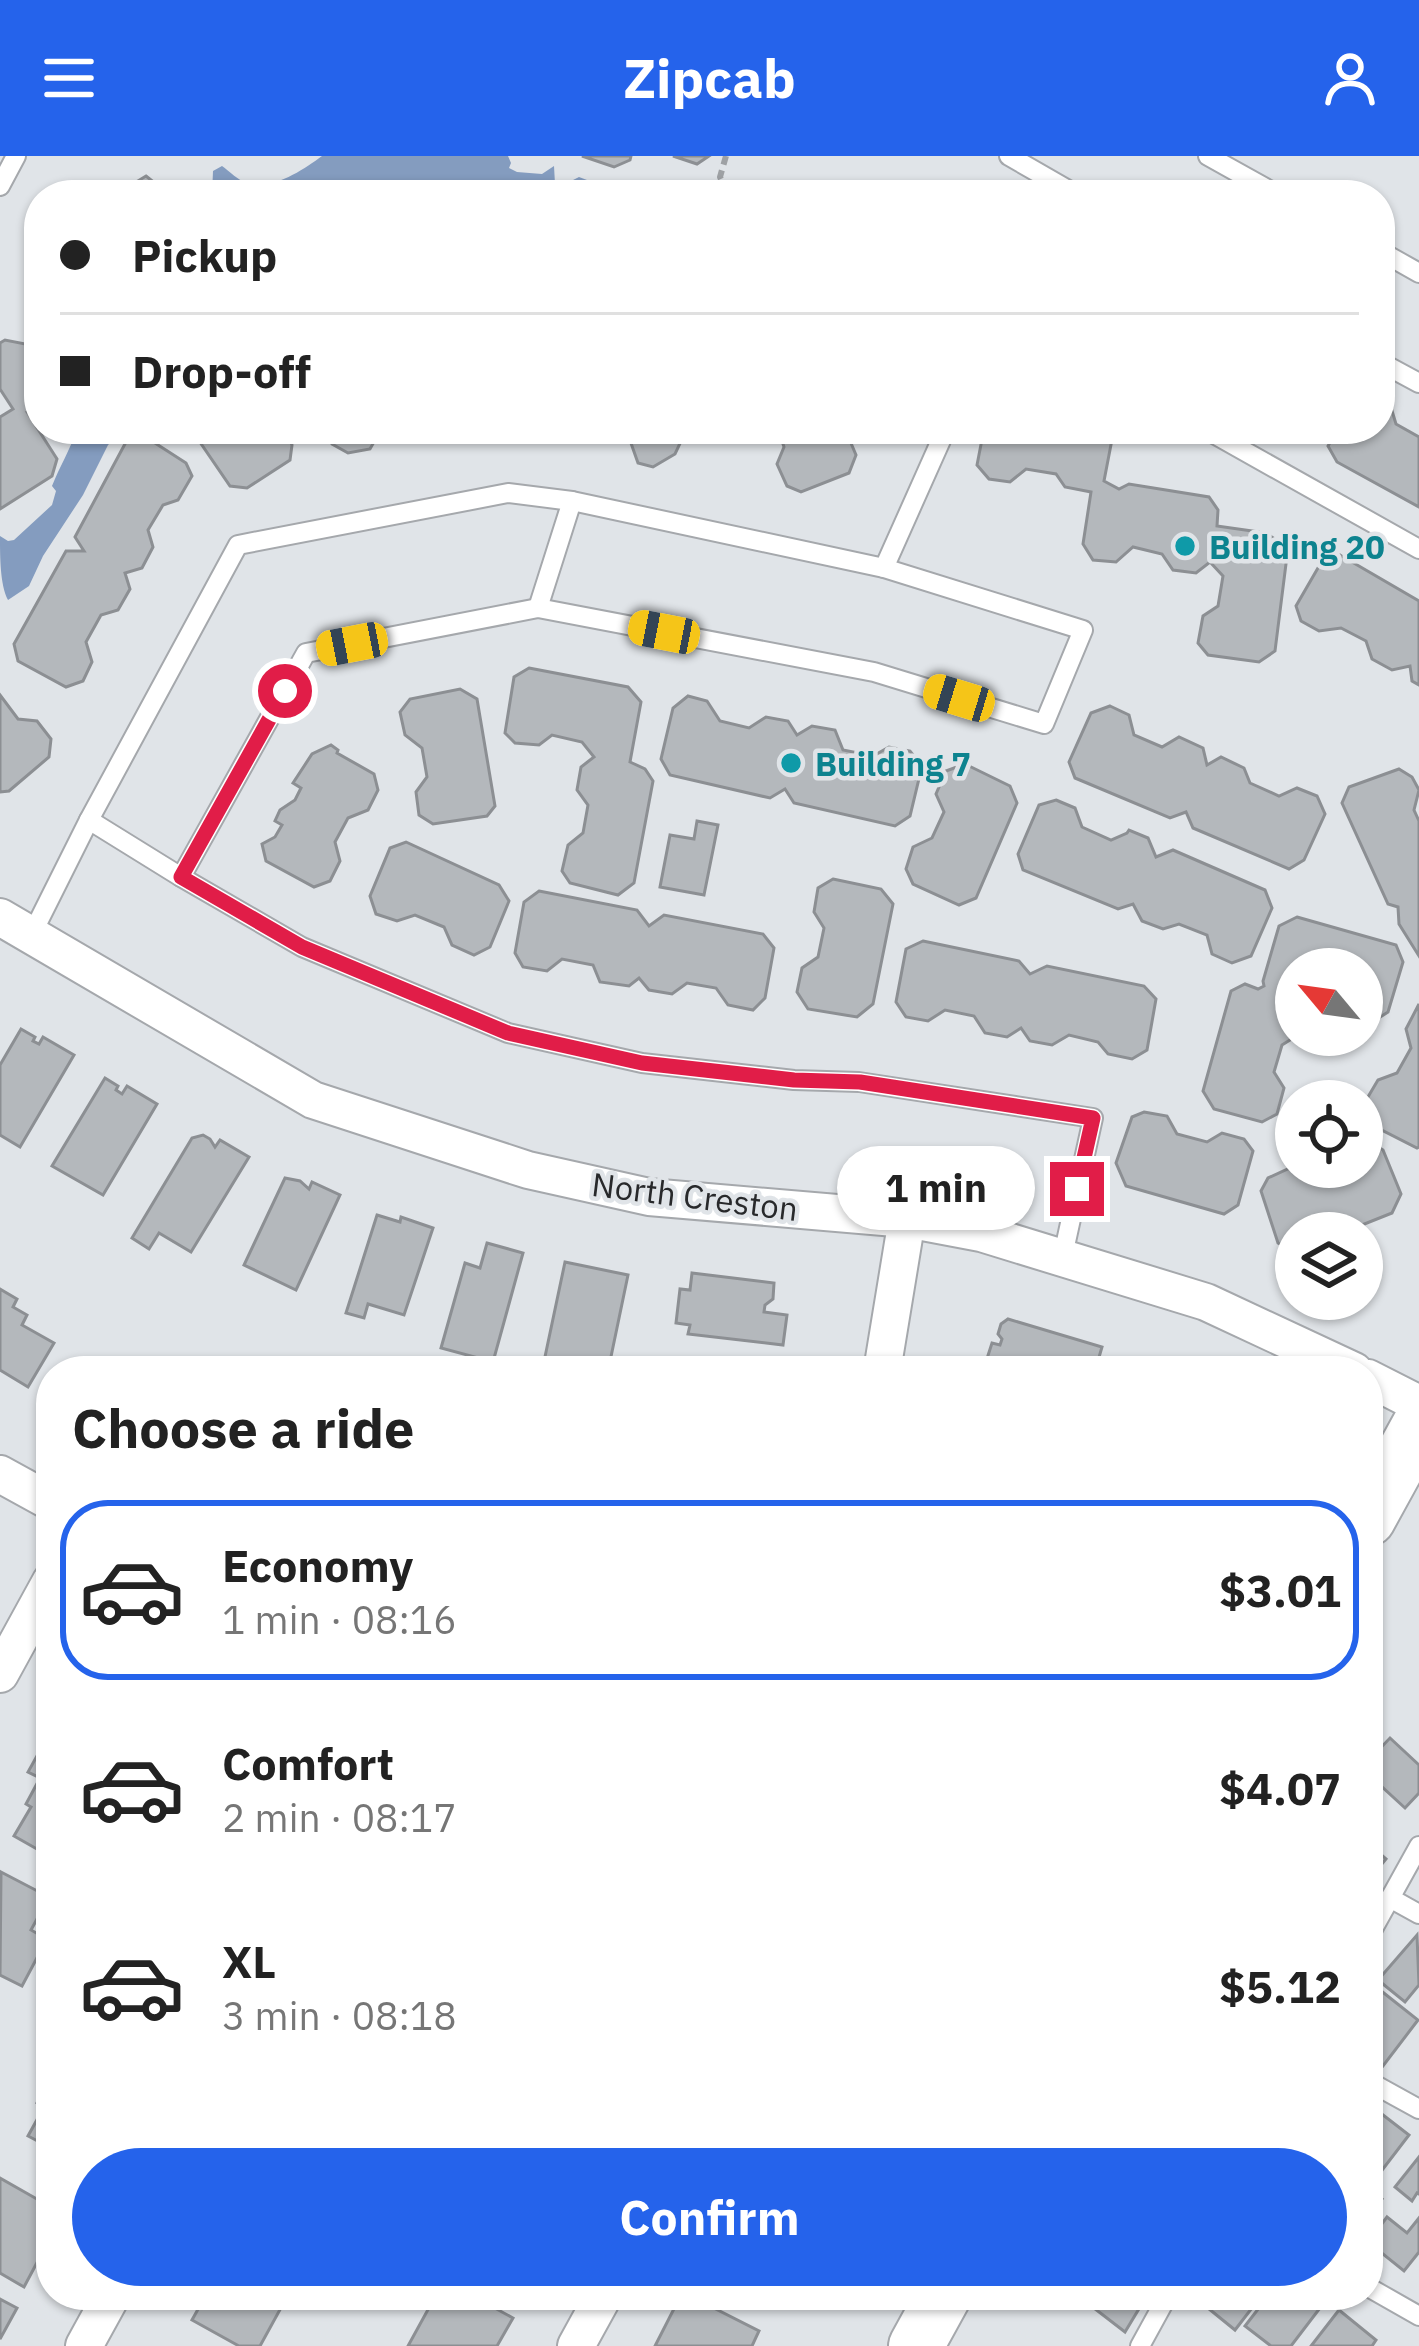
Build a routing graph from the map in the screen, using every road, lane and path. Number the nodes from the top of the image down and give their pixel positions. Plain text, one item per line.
1 (16, 156) edge
2 (1009, 156) edge
3 (1208, 156) edge
4 (1051, 180) edge
5 (1251, 180) edge
6 (0, 185) edge
7 (939, 444) edge
8 (1232, 444) edge
9 (572, 501) junction
10 (1419, 549) edge
11 (884, 568) junction
12 (538, 608) junction
13 (89, 820) junction
14 (181, 877) junction
15 (16, 926) edge
16 (908, 1220) junction
17 (1062, 1260) junction
18 (885, 1356) edge
19 (1322, 1356) edge
20 (1383, 1386) edge
21 (1419, 1404) edge
22 (1419, 1426) edge
23 (0, 1474) edge
24 (1383, 1492) edge
25 (36, 1494) edge
26 (36, 1608) edge
27 (0, 1674) edge
28 (1419, 1846) edge
29 (1390, 1898) junction
30 (1383, 1911) edge
31 (1419, 1914) edge
32 (1383, 2089) edge
33 (1419, 2109) edge
34 (1383, 2296) edge
35 (104, 2310) edge
36 (596, 2310) edge
37 (936, 2310) edge
38 (1160, 2310) edge
39 (1419, 2316) edge
40 (84, 2346) edge
41 (576, 2346) edge
42 (916, 2346) edge
43 (1140, 2346) edge

1 - 6 lane
2 - 4 lane
3 - 5 lane
7 - 11 lane
8 - 10 lane
9 - 11 lane
9 - 12 lane
9 - 13 lane
11 - 12 lane
12 - 14 lane
13 - 14 lane
13 - 15 lane
14 - 17 lane
15 - 16 street, North Creston
16 - 17 street, North Creston
16 - 18 street
17 - 19 street, North Creston
20 - 21 street
22 - 24 main road
23 - 25 street
26 - 27 street
28 - 29 lane
29 - 30 lane
29 - 31 lane
32 - 33 lane
34 - 39 lane
35 - 40 street
36 - 41 street
37 - 42 main road
38 - 43 lane

